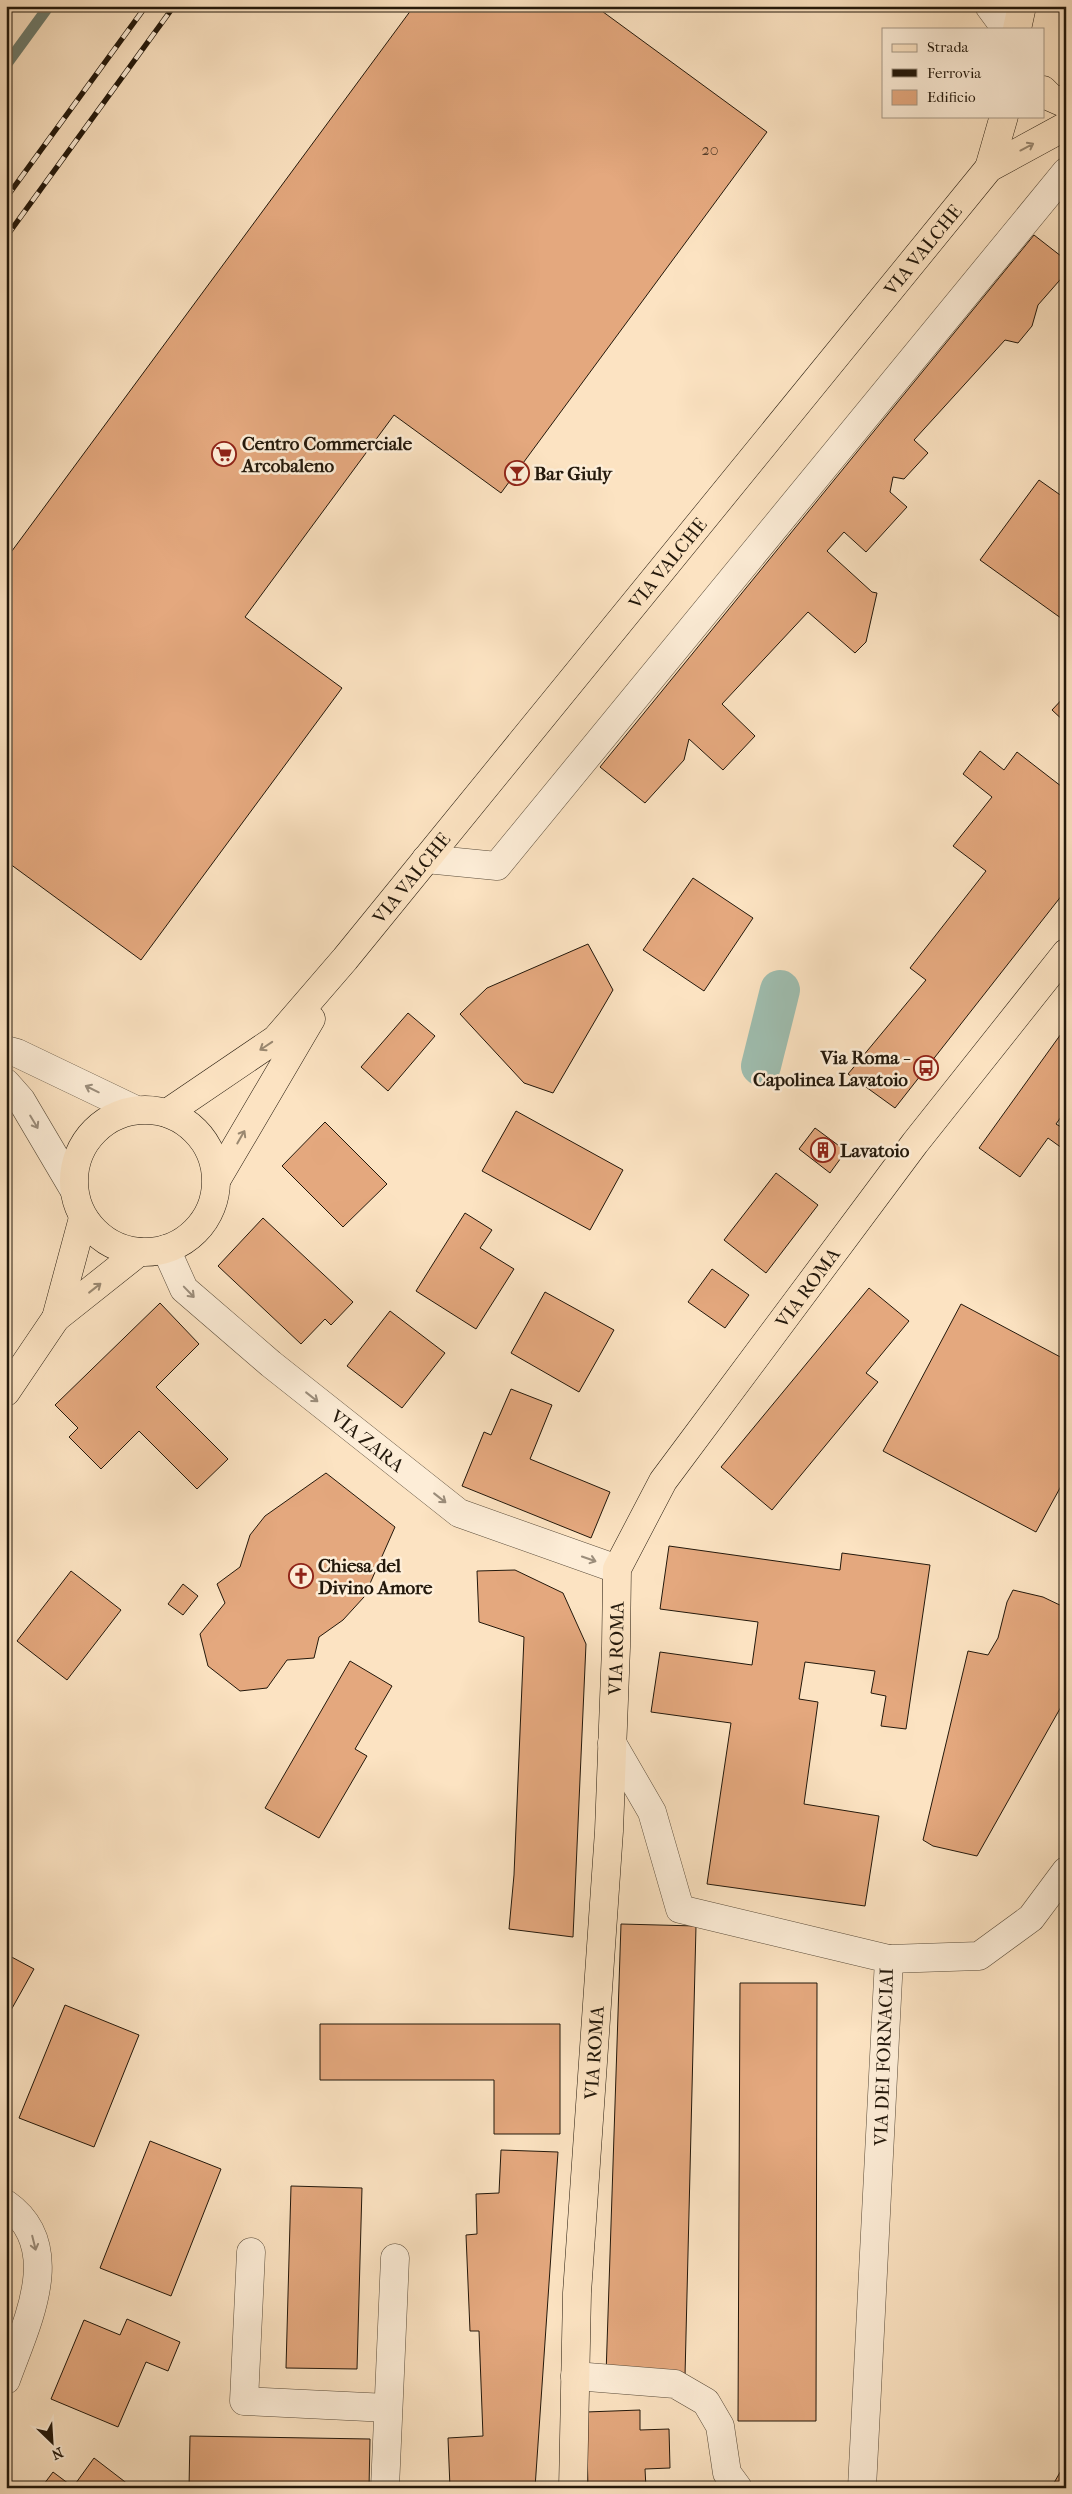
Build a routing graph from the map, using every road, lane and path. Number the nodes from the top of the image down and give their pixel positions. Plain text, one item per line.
1 (989, 6) edge
2 (1022, 6) edge
3 (1005, 28) edge
4 (1017, 28) edge
5 (1044, 91) edge
6 (1066, 104) edge
7 (1003, 118) edge
8 (1066, 126) edge
9 (989, 168) junction
10 (1066, 172) edge
11 (426, 859) junction
12 (1066, 954) edge
13 (345, 959) junction
14 (6, 1050) edge
15 (6, 1083) edge
16 (136, 1110) junction
17 (167, 1113) junction
18 (216, 1180) junction
19 (73, 1188) junction
20 (83, 1218) junction
21 (166, 1249) junction
22 (139, 1252) junction
23 (56, 1318) junction
24 (6, 1392) edge
25 (617, 1569) junction
26 (612, 1743) junction
27 (1066, 1871) edge
28 (889, 1959) junction
29 (6, 2204) edge
30 (252, 2252) dead end
31 (395, 2258) dead end
32 (575, 2376) junction
33 (7, 2377) edge
34 (388, 2408) junction
35 (385, 2488) edge
36 (573, 2488) edge
37 (738, 2488) edge
38 (862, 2488) edge

1 - 3 street
2 - 4 main road
5 - 6 main road
7 - 9 main road, VIA VALCHE
9 -> 8 main road, VIA VALCHE
9 - 11 main road, VIA VALCHE
10 - 11 street
11 - 13 main road, VIA VALCHE
12 - 25 main road, VIA ROMA
13 -> 17 main road, VIA VALCHE
18 -> 13 main road, VIA VALCHE
16 -> 14 street
15 -> 19 street
16 - 17 main road
16 - 19 main road
17 - 18 main road
18 - 21 main road
19 - 20 main road
20 - 22 main road
20 - 23 main road
21 - 22 main road
21 -> 25 street, VIA ZARA
23 -> 22 main road
23 - 24 main road
25 - 26 main road, VIA ROMA
26 - 28 street, VIA DEI FORNACIAI
26 - 32 main road, VIA ROMA
27 - 28 street
28 - 38 street, VIA DEI FORNACIAI
29 -> 33 street
30 - 34 street
31 - 34 street
32 - 36 main road, VIA ROMA
32 - 37 street
34 - 35 street

